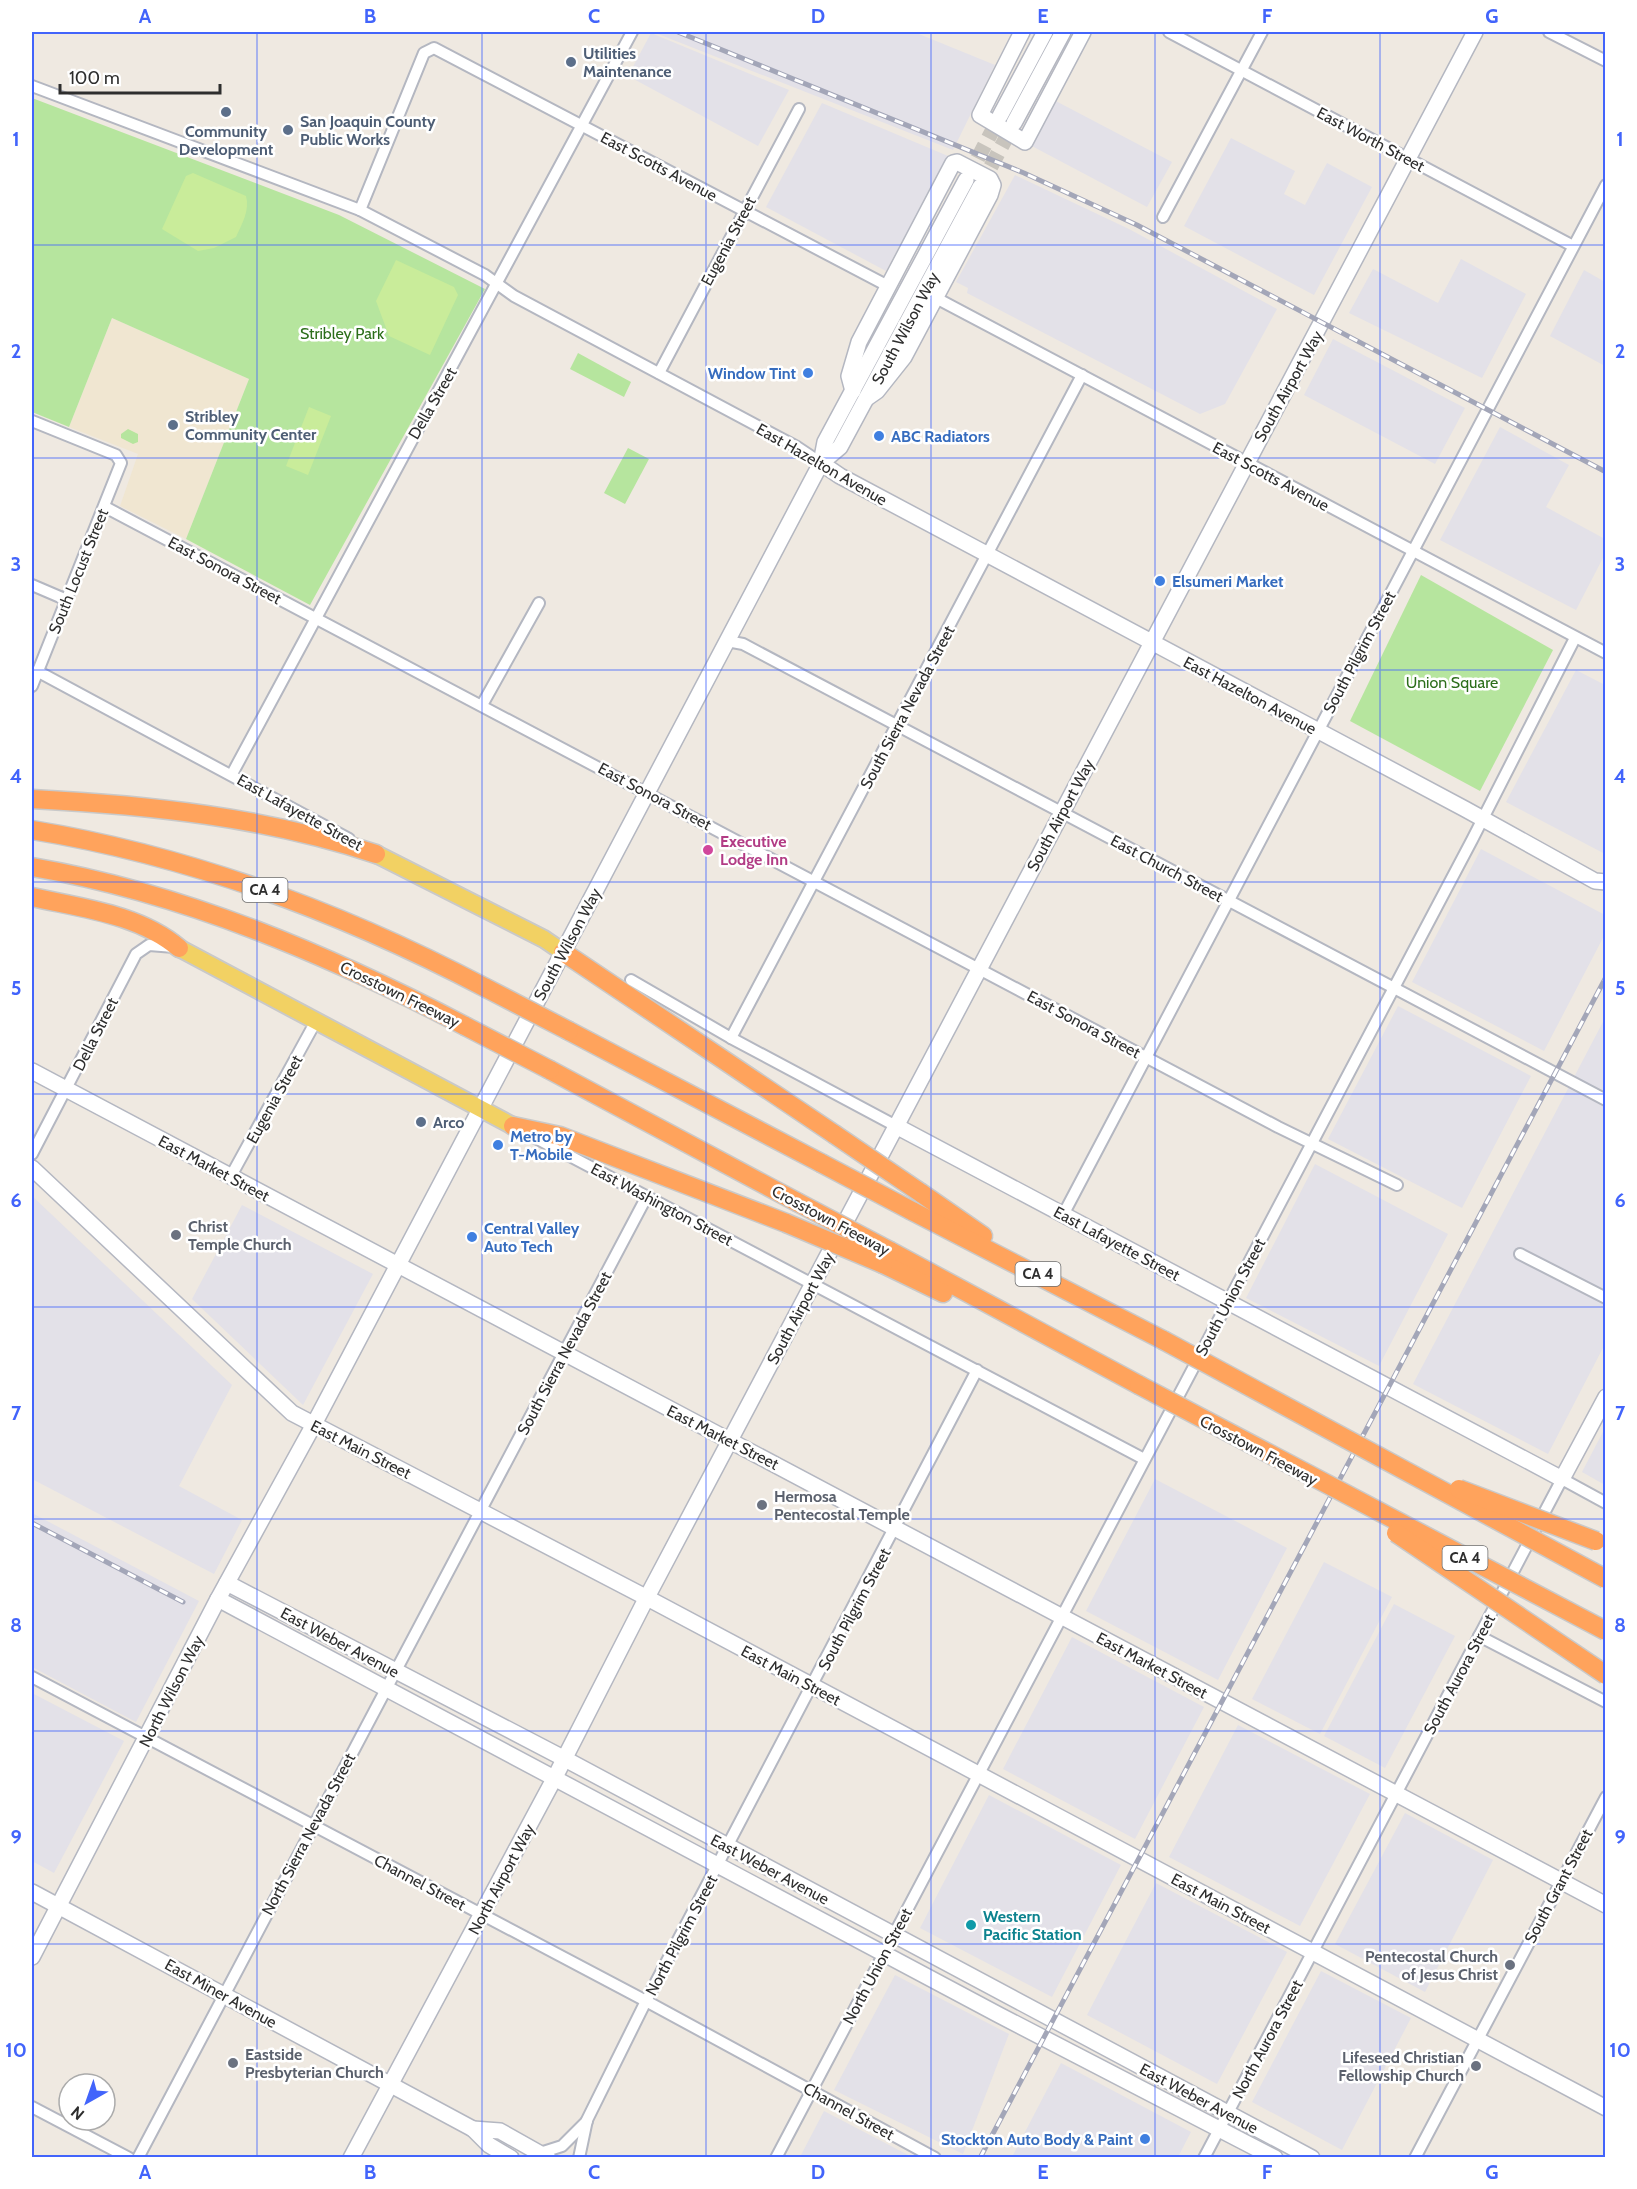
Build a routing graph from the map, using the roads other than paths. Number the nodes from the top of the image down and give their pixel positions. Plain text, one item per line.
1 (632, 32) edge
2 (1022, 32) edge
3 (1045, 32) edge
4 (1063, 32) edge
5 (1083, 32) edge
6 (1169, 32) edge
7 (1262, 32) edge
8 (1475, 32) edge
9 (1549, 32) edge
10 (1605, 61) edge
11 (1241, 70) junction
12 (32, 86) edge
13 (799, 109) dead end
14 (582, 125) junction
15 (1407, 158) junction
16 (973, 183) tunnel mouth
17 (1605, 185) edge
18 (360, 210) junction
19 (744, 211) junction
20 (1163, 217) dead end
21 (1573, 246) junction
22 (498, 285) junction
23 (888, 286) junction
24 (936, 298) junction
25 (659, 374) junction
26 (1082, 375) junction
27 (860, 395) junction
28 (32, 421) edge
29 (821, 463) junction
30 (1246, 463) junction
31 (105, 507) junction
32 (1413, 551) junction
33 (987, 555) junction
34 (32, 585) edge
35 (67, 600) junction
36 (539, 603) dead end
37 (315, 617) junction
38 (1575, 638) junction
39 (726, 641) junction
40 (1151, 643) junction
41 (1605, 653) edge
42 (37, 671) junction
43 (32, 686) edge
44 (482, 705) junction
45 (897, 725) junction
46 (1318, 731) junction
47 (232, 774) junction
48 (647, 792) junction
49 (32, 799) edge
50 (1062, 812) junction
51 (1481, 819) junction
52 (32, 830) edge
53 (376, 854) junction
54 (32, 867) edge
55 (814, 881) junction
56 (1600, 882) edge
57 (1605, 895) edge
58 (32, 897) edge
59 (1228, 900) junction
60 (179, 948) junction
61 (563, 952) junction
62 (979, 968) junction
63 (631, 980) dead end
64 (1394, 988) junction
65 (316, 1021) junction
66 (731, 1038) junction
67 (1146, 1056) junction
68 (32, 1071) edge
69 (66, 1091) junction
70 (1605, 1100) edge
71 (480, 1109) junction
72 (513, 1126) junction
73 (896, 1126) junction
74 (1311, 1144) junction
75 (32, 1154) edge
76 (32, 1168) edge
77 (231, 1176) junction
78 (1397, 1185) dead end
79 (647, 1196) junction
80 (1063, 1215) junction
81 (1520, 1254) dead end
82 (886, 1258) junction
83 (398, 1265) junction
84 (1040, 1275) junction
85 (813, 1283) junction
86 (1605, 1298) edge
87 (1226, 1302) junction
88 (564, 1353) junction
89 (977, 1370) junction
90 (1605, 1396) edge
91 (313, 1426) junction
92 (729, 1441) junction
93 (1144, 1459) junction
94 (1390, 1462) junction
95 (1562, 1479) junction
96 (1324, 1485) junction
97 (1605, 1503) edge
98 (480, 1511) junction
99 (896, 1529) junction
100 (1605, 1545) edge
101 (1605, 1579) edge
102 (227, 1583) junction
103 (218, 1599) junction
104 (646, 1599) junction
105 (1062, 1617) junction
106 (1605, 1631) edge
107 (1479, 1636) junction
108 (394, 1671) junction
109 (1605, 1675) edge
110 (32, 1677) edge
111 (812, 1687) junction
112 (385, 1688) junction
113 (1605, 1702) edge
114 (147, 1738) junction
115 (565, 1759) junction
116 (978, 1774) junction
117 (554, 1779) junction
118 (1396, 1794) junction
119 (1605, 1797) edge
120 (313, 1826) junction
121 (727, 1847) junction
122 (717, 1865) junction
123 (1561, 1882) junction
124 (32, 1892) edge
125 (58, 1905) junction
126 (1605, 1905) edge
127 (481, 1915) junction
128 (893, 1934) junction
129 (1313, 1952) junction
130 (883, 1953) junction
131 (32, 1957) edge
132 (223, 1994) junction
133 (646, 2001) junction
134 (1478, 2039) junction
135 (389, 2084) junction
136 (812, 2090) junction
137 (32, 2107) edge
138 (1605, 2108) edge
139 (1228, 2113) junction
140 (587, 2120) junction
141 (1220, 2128) junction
142 (473, 2129) junction
143 (544, 2155) edge
144 (129, 2157) edge
145 (138, 2157) edge
146 (351, 2157) edge
147 (512, 2157) edge
148 (579, 2157) edge
149 (776, 2157) edge
150 (935, 2157) edge
151 (1204, 2157) edge
152 (1275, 2157) edge
153 (1312, 2157) edge
154 (1415, 2157) edge

1 - 14 street, Della Street
2 - 5 main road
3 - 4 main road
6 - 11 street, East Worth Street
7 - 11 street
8 - 15 main road, South Airport Way
9 - 10 street
11 - 15 street, East Worth Street
11 - 20 street
12 - 18 street, East Hazelton Avenue
13 - 19 street, Eugenia Street
14 - 18 street, East Scotts Avenue
14 - 19 street, East Scotts Avenue
14 - 22 street, Della Street
15 - 21 street, East Worth Street
15 - 30 main road, South Airport Way
16 - 27 main road, South Wilson Way
17 - 21 street, South Pilgrim Street
18 - 22 street, East Hazelton Avenue
19 - 23 street, East Scotts Avenue
19 - 25 street, Eugenia Street
21 - 32 street, South Pilgrim Street
22 - 25 street, East Hazelton Avenue
22 - 37 street, Della Street
23 - 24 main road
23 - 27 main road
24 - 26 street, East Scotts Avenue
24 - 27 main road
25 - 29 street, East Hazelton Avenue
26 - 30 street, East Scotts Avenue
26 - 33 street, South Sierra Nevada Street
27 - 29 main road, South Wilson Way
28 - 31 street, South Locust Street
29 - 33 main road, East Hazelton Avenue
29 - 39 main road, South Wilson Way
30 - 32 street, East Scotts Avenue
30 - 40 main road, South Airport Way
31 - 35 street, South Locust Street
31 - 37 street, East Sonora Street
32 - 38 street, East Scotts Avenue
32 - 46 street, South Pilgrim Street
33 - 40 main road, East Hazelton Avenue
33 - 45 street, South Sierra Nevada Street
34 - 35 street
35 - 42 street, South Locust Street
36 - 44 street
37 - 44 street, East Sonora Street
37 - 47 street, Della Street
38 - 41 street, East Scotts Avenue
38 - 51 street, South Union Street
39 - 45 street, East Church Street
39 - 48 main road, South Wilson Way
40 - 46 main road, East Hazelton Avenue
40 - 50 main road, South Airport Way
42 - 43 street, South Locust Street
42 - 47 street, East Lafayette Street
44 - 48 street, East Sonora Street
45 - 50 street, East Church Street
45 - 55 street, South Sierra Nevada Street
46 - 51 main road, East Hazelton Avenue
46 - 59 street, South Pilgrim Street
47 - 53 street, East Lafayette Street
48 - 55 street, East Sonora Street
48 - 61 main road, South Wilson Way
49 - 53 highway
50 - 59 street, East Church Street
50 - 62 main road, South Airport Way
51 - 56 main road, East Hazelton Avenue
51 - 64 street, South Union Street
52 - 84 highway, CA 4, bridge
53 - 61 main road, East Lafayette Street
54 - 82 highway, Crosstown Freeway / CA 4, bridge
55 - 62 street, East Sonora Street
55 - 66 street, South Sierra Nevada Street
56 - 57 main road, East Hazelton Avenue
58 - 60 highway
59 - 64 street, East Church Street
59 - 67 street, South Pilgrim Street
60 - 65 main road, East Washington Street
60 - 69 street, Della Street
61 - 71 main road, South Wilson Way
61 - 84 highway, bridge
62 - 67 street, East Sonora Street
62 - 73 main road, South Airport Way
63 - 66 street, East Lafayette Street
64 - 70 street, East Church Street
64 - 74 street, South Union Street
65 - 71 main road, East Washington Street
65 - 77 street, Eugenia Street
66 - 73 street, East Lafayette Street
67 - 74 street, East Sonora Street
67 - 80 street, South Pilgrim Street
68 - 69 main road, East Market Street
69 - 75 street, Della Street
69 - 77 main road, East Market Street
71 - 72 main road, East Washington Street
71 - 83 main road, South Wilson Way
72 - 79 street, East Washington Street
72 - 82 highway, bridge
73 - 80 main road, East Lafayette Street
73 - 85 main road, South Airport Way
74 - 78 street, East Sonora Street
74 - 87 street, South Union Street
76 - 91 main road, East Main Street
77 - 83 main road, East Market Street
79 - 85 street, East Washington Street
79 - 88 street, South Sierra Nevada Street
80 - 87 main road, East Lafayette Street
81 - 86 street
82 - 96 highway, Crosstown Freeway / CA 4, bridge
83 - 88 main road, East Market Street
83 - 91 main road, South Wilson Way
84 - 94 highway, CA 4, bridge
85 - 89 street, East Washington Street
85 - 92 main road, South Airport Way
87 - 93 street, South Union Street
87 - 95 main road, East Lafayette Street
88 - 92 main road, East Market Street
88 - 98 street, South Sierra Nevada Street
89 - 93 street, East Washington Street
89 - 99 street, South Pilgrim Street
90 - 95 main road, South Aurora Street
91 - 98 main road, East Main Street
91 - 102 main road, North Wilson Way
92 - 99 main road, East Market Street
92 - 104 main road, South Airport Way
93 - 105 street, South Union Street
94 - 100 highway, bridge
94 - 101 highway, CA 4, bridge
95 - 97 street, East Lafayette Street
95 - 107 street, South Aurora Street
96 - 106 highway, Crosstown Freeway / CA 4, bridge
96 - 109 highway, bridge
98 - 104 main road, East Main Street
98 - 108 street, North Sierra Nevada Street
99 - 105 main road, East Market Street
99 - 111 street, South Pilgrim Street
102 - 103 main road, North Wilson Way
102 - 108 main road, East Weber Avenue
103 - 112 main road, East Weber Avenue
103 - 114 main road, North Wilson Way
104 - 111 main road, East Main Street
104 - 115 main road, North Airport Way
105 - 116 street, South Union Street
105 - 118 main road, East Market Street
107 - 113 street
107 - 118 street, South Aurora Street
108 - 112 street, North Sierra Nevada Street
108 - 115 main road, East Weber Avenue
110 - 114 street, Channel Street
111 - 116 main road, East Main Street
111 - 121 street, North Pilgrim Street
112 - 117 main road, East Weber Avenue
112 - 120 street, North Sierra Nevada Street
114 - 120 street, Channel Street
114 - 125 main road, North Wilson Way
115 - 117 main road, North Airport Way
115 - 121 main road, East Weber Avenue
116 - 128 street, North Union Street
116 - 129 main road, East Main Street
117 - 122 main road, East Weber Avenue
117 - 127 main road, North Airport Way
118 - 123 main road, East Market Street
118 - 129 street, South Aurora Street
119 - 123 street, South Grant Street
120 - 127 street, Channel Street
120 - 132 street, North Sierra Nevada Street
121 - 122 street, North Pilgrim Street
121 - 128 main road, East Weber Avenue
122 - 130 main road, East Weber Avenue
122 - 133 street, North Pilgrim Street
123 - 126 main road, East Market Street
123 - 134 street, South Grant Street
124 - 125 main road, East Miner Avenue
125 - 131 main road, North Wilson Way
125 - 132 main road, East Miner Avenue
127 - 133 street, Channel Street
127 - 135 main road, North Airport Way
128 - 130 street, North Union Street
128 - 139 main road, East Weber Avenue
129 - 134 main road, East Main Street
129 - 139 street, North Aurora Street
130 - 136 street, North Union Street
130 - 141 main road, East Weber Avenue
132 - 135 main road, East Miner Avenue
132 - 145 street, North Sierra Nevada Street
133 - 136 street, Channel Street
133 - 140 street, North Pilgrim Street
134 - 138 main road, East Main Street
134 - 154 street, South Grant Street
135 - 142 main road, East Miner Avenue
135 - 146 main road, North Airport Way
136 - 149 street, North Union Street
136 - 150 street, Channel Street
137 - 144 street
139 - 141 street, North Aurora Street
139 - 153 main road, East Weber Avenue
140 - 143 street, North Pilgrim Street
140 - 148 street, North Pilgrim Street
141 - 151 street, North Aurora Street
141 - 152 main road, East Weber Avenue
142 - 143 main road, East Miner Avenue
142 - 147 main road, East Miner Avenue

